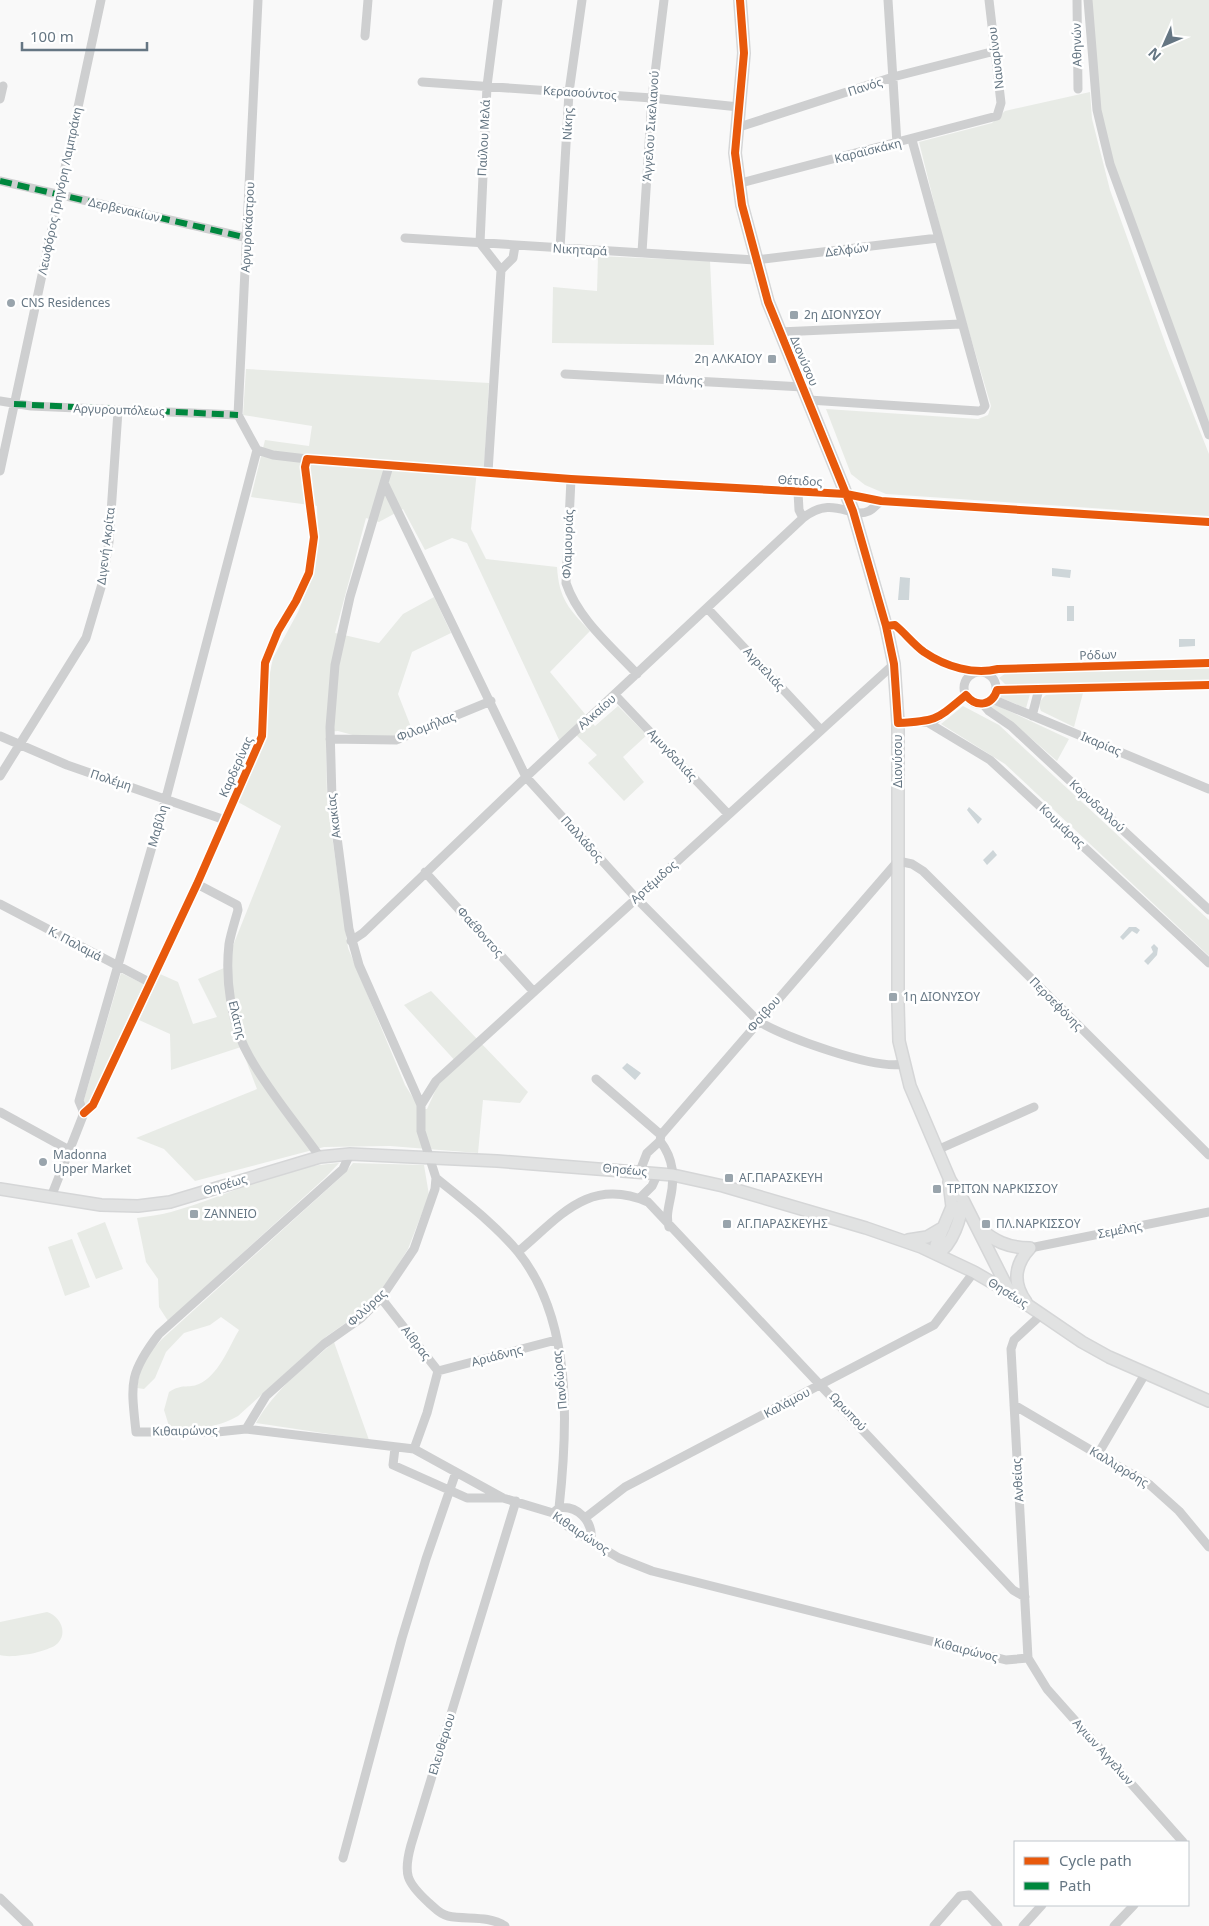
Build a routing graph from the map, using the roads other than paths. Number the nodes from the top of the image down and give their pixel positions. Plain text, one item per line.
1 (101, 0) edge
2 (258, 0) edge
3 (368, 0) edge
4 (498, 0) edge
5 (582, 0) edge
6 (664, 0) edge
7 (740, 0) edge
8 (888, 0) edge
9 (989, 0) edge
10 (1077, 0) edge
11 (1088, 0) edge
12 (365, 36) dead end
13 (995, 51) junction
14 (893, 78) junction
15 (422, 82) dead end
16 (3, 86) dead end
17 (487, 86) junction
18 (1078, 89) dead end
19 (570, 92) junction
20 (652, 98) junction
21 (0, 99) edge
22 (739, 107) junction
23 (997, 116) joint
24 (736, 128) junction
25 (912, 140) junction
26 (897, 144) junction
27 (0, 181) edge
28 (737, 184) junction
29 (59, 195) junction
30 (248, 238) junction
31 (405, 238) dead end
32 (938, 238) junction
33 (480, 243) junction
34 (515, 246) junction
35 (560, 249) junction
36 (642, 252) junction
37 (755, 260) junction
38 (501, 270) junction
39 (961, 324) junction
40 (780, 332) junction
41 (565, 374) dead end
42 (803, 387) junction
43 (809, 400) junction
44 (0, 401) edge
45 (14, 404) junction
46 (118, 411) junction
47 (238, 415) junction
48 (1209, 435) edge
49 (257, 450) junction
50 (307, 459) junction
51 (390, 466) junction
52 (0, 471) edge
53 (488, 472) junction
54 (571, 479) junction
55 (385, 485) junction
56 (798, 492) junction
57 (846, 494) junction
58 (881, 500) junction
59 (852, 511) junction
60 (802, 518) junction
61 (1209, 522) edge
62 (707, 608) junction
63 (886, 626) junction
64 (1209, 663) edge
65 (894, 664) junction
66 (973, 673) junction
67 (988, 673) junction
68 (637, 674) junction
69 (1209, 685) edge
70 (1039, 689) junction
71 (997, 690) junction
72 (616, 695) junction
73 (966, 695) junction
74 (992, 699) junction
75 (491, 701) junction
76 (983, 704) junction
77 (1032, 716) junction
78 (927, 722) junction
79 (898, 723) junction
80 (821, 730) junction
81 (0, 736) edge
82 (330, 738) junction
83 (19, 746) junction
84 (0, 776) edge
85 (526, 777) junction
86 (1209, 789) edge
87 (166, 798) junction
88 (728, 814) junction
89 (225, 820) junction
90 (898, 861) junction
91 (425, 872) junction
92 (197, 884) junction
93 (636, 898) junction
94 (0, 904) edge
95 (1209, 910) edge
96 (351, 941) junction
97 (1209, 963) edge
98 (118, 966) junction
99 (150, 982) junction
100 (534, 992) junction
101 (758, 1021) junction
102 (903, 1064) junction
103 (596, 1079) dead end
104 (421, 1105) junction
105 (1034, 1107) dead end
106 (0, 1112) edge
107 (84, 1113) junction
108 (661, 1138) junction
109 (70, 1150) junction
110 (937, 1150) junction
111 (350, 1154) junction
112 (1209, 1155) edge
113 (320, 1157) junction
114 (428, 1157) junction
115 (640, 1171) junction
116 (658, 1173) junction
117 (673, 1175) junction
118 (436, 1178) junction
119 (950, 1180) junction
120 (0, 1189) edge
121 (51, 1197) junction
122 (640, 1198) junction
123 (963, 1200) junction
124 (1209, 1212) edge
125 (975, 1224) junction
126 (945, 1226) junction
127 (669, 1227) junction
128 (905, 1240) junction
129 (1030, 1248) junction
130 (518, 1252) junction
131 (937, 1254) junction
132 (974, 1272) junction
133 (1010, 1293) junction
134 (381, 1298) junction
135 (1031, 1308) junction
136 (1041, 1315) junction
137 (556, 1340) junction
138 (438, 1371) junction
139 (1145, 1374) junction
140 (822, 1384) junction
141 (1209, 1401) edge
142 (1014, 1405) junction
143 (246, 1429) junction
144 (394, 1448) junction
145 (414, 1449) junction
146 (1098, 1454) junction
147 (456, 1472) junction
148 (450, 1491) junction
149 (503, 1498) junction
150 (516, 1501) junction
151 (556, 1511) junction
152 (585, 1518) junction
153 (590, 1540) junction
154 (1209, 1547) edge
155 (1026, 1598) junction
156 (1028, 1658) junction
157 (1182, 1841) edge
158 (343, 1858) dead end
159 (0, 1898) edge
160 (1041, 1906) edge
161 (1133, 1906) edge
162 (28, 1926) edge
163 (505, 1926) edge
164 (934, 1926) edge
165 (998, 1926) edge
166 (1024, 1926) edge
167 (1114, 1926) edge

1 - 29 street, Λεωφόρος Γρηγόρη Λαμπράκη
2 - 30 street, Αργυροκάστρου
3 - 12 street
4 - 17 street, Παύλου Μελά
5 - 19 street, Νίκης
6 - 20 street, Άγγελου Σικελιανού
7 - 22 main road, Διονύσου
8 - 14 street
9 - 13 street, Ναυαρίνου
10 - 18 street, Αθηνών
11 - 48 street
13 - 14 street, Πανός
13 - 23 street, Ναυαρίνου
14 - 24 street, Πανός
14 - 26 street
15 - 17 street, Κερασούντος
16 - 21 street
17 - 19 street, Κερασούντος
17 - 33 street, Παύλου Μελά
19 - 20 street, Κερασούντος
19 - 35 street, Νίκης
20 - 22 street, Κερασούντος
20 - 36 street, Άγγελου Σικελιανού
22 - 24 main road, Διονύσου
23 - 25 street, Καραϊσκάκη
24 - 28 main road, Διονύσου
25 - 26 street, Καραϊσκάκη
25 - 32 street
26 - 28 street, Καραϊσκάκη
27 - 29 street, Δερβενακίων
28 - 37 main road, Διονύσου
29 - 30 street, Δερβενακίων
29 - 45 street, Λεωφόρος Γρηγόρη Λαμπράκη
30 - 47 street, Αργυροκάστρου
31 - 33 street, Νικηταρά
32 - 37 street, Δελφών
32 - 39 street
33 - 34 street, Νικηταρά
33 - 38 street
34 - 35 street, Νικηταρά
34 - 38 street
35 - 36 street, Νικηταρά
36 - 37 street, Νικηταρά
37 - 40 main road, Διονύσου
38 - 53 street
39 - 40 street
39 - 43 street
40 - 42 main road, Διονύσου
41 - 42 street, Μάνης
42 - 43 main road, Διονύσου
43 - 57 main road, Διονύσου
44 - 45 street, Αργυρουπόλεως
45 - 46 street, Αργυρουπόλεως
45 - 52 street, Λεωφόρος Γρηγόρη Λαμπράκη
46 - 47 street, Αργυρουπόλεως
46 - 83 street, Διγενή Ακρίτα
47 - 49 street
49 - 50 street
49 - 87 street, Μαβίλη
50 - 51 street
50 - 89 street, Καρδερίνας
51 - 53 street, Θέτιδος
51 - 55 street, Ακακίας
53 - 54 street, Θέτιδος
54 - 56 street, Θέτιδος
54 - 68 street, Φλαμουριάς
55 - 75 street, Παλλάδος
55 - 82 street, Ακακίας
56 - 57 street, Θέτιδος
56 - 60 street
57 - 58 street, Θέτιδος
57 - 59 main road, Διονύσου
58 - 59 street
58 - 61 street, Θέτιδος
59 - 60 street, Αλκαίου
59 - 63 main road, Διονύσου
60 - 62 street, Αλκαίου
62 - 68 street, Αλκαίου
62 - 80 street, Αγριελιάς
63 - 65 main road, Διονύσου
63 - 66 street
64 - 67 street, Ρόδων
65 - 79 main road, Διονύσου
65 - 80 street, Αρτέμιδος
66 - 67 street
66 - 73 street
67 - 71 street
68 - 72 street, Αλκαίου
69 - 70 street
70 - 71 street
70 - 77 street
71 - 74 street
72 - 85 street, Αλκαίου
72 - 88 street, Αμυγδαλιάς
73 - 76 street
73 - 78 street
74 - 76 street
74 - 77 street, Ικαρίας
75 - 82 street, Φιλομήλας
75 - 85 street, Παλλάδος
76 - 95 street, Κορυδαλλού
77 - 86 street, Ικαρίας
78 - 79 street
78 - 97 street, Κουμάρας
79 - 90 main road, Διονύσου
80 - 88 street, Αρτέμιδος
81 - 83 street, Πολέμη
82 - 96 street, Ακακίας
83 - 84 street, Διγενή Ακρίτα
83 - 87 street, Πολέμη
85 - 91 street, Αλκαίου
85 - 93 street, Παλλάδος
87 - 89 street, Πολέμη
87 - 98 street, Μαβίλη
88 - 93 street, Αρτέμιδος
89 - 92 street, Καρδερίνας
90 - 101 street, Φοίβου
90 - 102 main road, Διονύσου
90 - 112 street, Περσεφόνης
91 - 96 street, Αλκαίου
91 - 100 street, Φαέθοντος
92 - 99 street, Καρδερίνας
92 - 113 street, Ελάτης
93 - 100 street, Αρτέμιδος
93 - 101 street, Παλλάδος
94 - 98 street, Κ. Παλαμά
96 - 104 street, Ακακίας
98 - 99 street, Κ. Παλαμά
98 - 107 street, Μαβίλη
99 - 107 street, Καρδερίνας
100 - 104 street, Αρτέμιδος
101 - 102 street, Παλλάδος
101 - 108 street, Φοίβου
102 - 110 main road, Διονύσου
103 - 108 street
104 - 114 street, Ακακίας
105 - 110 street
106 - 109 street
107 - 109 street, Μαβίλη
108 - 115 street, Φοίβου
108 - 117 street
109 - 121 street, Μαβίλη
110 - 119 main road, Διονύσου
111 - 113 main road, Θησέως
111 - 114 main road, Θησέως
111 - 143 street, Κιθαιρώνος
113 - 121 main road, Θησέως
114 - 115 main road, Θησέως
114 - 118 street
115 - 116 main road, Θησέως
116 - 117 main road, Θησέως
116 - 122 street
117 - 127 street
117 - 128 main road, Θησέως
118 - 130 street, Πανδώρας
118 - 134 street, Φιλύρας
119 - 123 main road, Διονύσου
119 - 126 main road, Διονύσου
120 - 121 main road, Θησέως
122 - 127 street, Ωρωπού
122 - 130 street
123 - 125 main road, Διονύσου
123 - 131 main road
124 - 129 street, Σεμέλης
125 - 129 main road
125 - 133 main road, Διονύσου
126 - 128 main road
126 - 131 main road, Διονύσου
127 - 140 street, Ωρωπού
128 - 131 main road, Θησέως
129 - 135 main road
130 - 137 street, Πανδώρας
131 - 132 main road, Θησέως
132 - 133 main road, Θησέως
132 - 140 street, Καλάμου
133 - 135 main road, Θησέως
134 - 138 street, Αίθρας
134 - 143 street, Φιλύρας
135 - 136 main road, Θησέως
136 - 139 main road, Θησέως
136 - 142 street, Ανθείας
137 - 138 street, Αριάδνης
137 - 151 street, Πανδώρας
138 - 145 street, Αίθρας
139 - 141 main road, Θησέως
139 - 146 street
140 - 152 street, Καλάμου
140 - 155 street, Ωρωπού
142 - 146 street, Καλλιρρόης
142 - 155 street, Ανθείας
143 - 144 street, Κιθαιρώνος
144 - 145 street, Κιθαιρώνος
144 - 148 street
145 - 147 street, Κιθαιρώνος
146 - 154 street, Καλλιρρόης
147 - 148 street
147 - 149 street, Κιθαιρώνος
148 - 149 street
148 - 158 street
149 - 150 street, Κιθαιρώνος
150 - 151 street, Κιθαιρώνος
150 - 163 street, Ελευθεριου
151 - 152 street
151 - 153 street, Κιθαιρώνος
152 - 153 street
153 - 156 street, Κιθαιρώνος
155 - 156 street, Ανθείας
156 - 157 street, Αγιων Αγγελων
159 - 162 street
160 - 166 street
161 - 167 street
164 - 165 street

